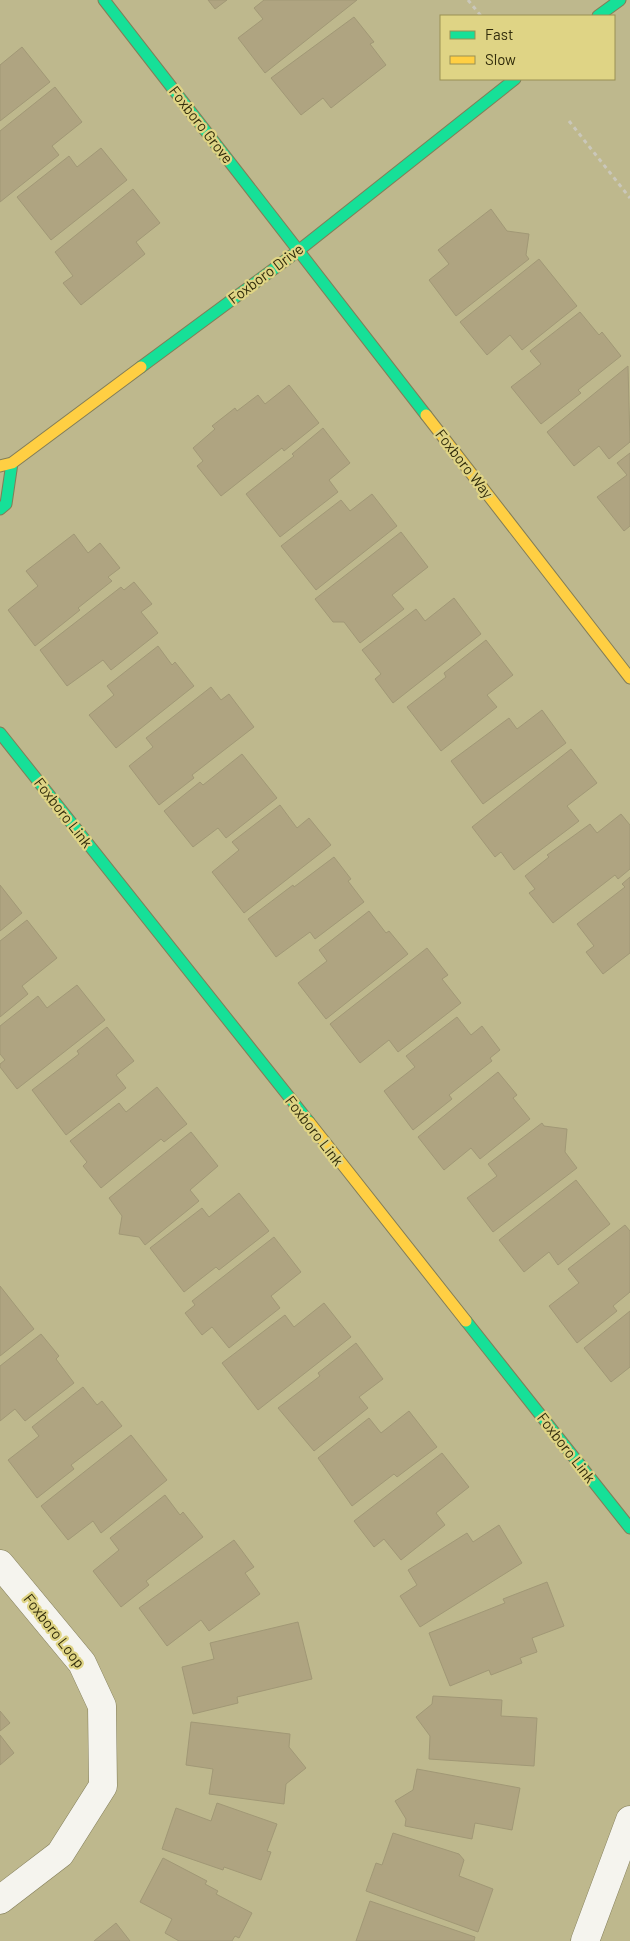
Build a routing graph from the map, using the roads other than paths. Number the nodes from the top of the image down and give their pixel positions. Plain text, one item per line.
1 (104, 0) edge
2 (620, 0) edge
3 (599, 15) edge
4 (515, 80) edge
5 (298, 251) junction
6 (12, 463) junction
7 (0, 466) edge
8 (0, 509) edge
9 (630, 678) edge
10 (0, 733) edge
11 (630, 1528) edge
12 (0, 1564) edge
13 (630, 1820) edge
14 (0, 1900) edge
15 (585, 1941) edge

1 - 5 street, Foxboro Grove
2 - 3 street
4 - 5 street, Foxboro Drive
5 - 6 street, Foxboro Drive
5 - 9 street, Foxboro Way
6 - 7 street, Foxboro Drive
6 - 8 street
10 - 11 street, Foxboro Link
12 - 14 street, Foxboro Loop
13 - 15 street

